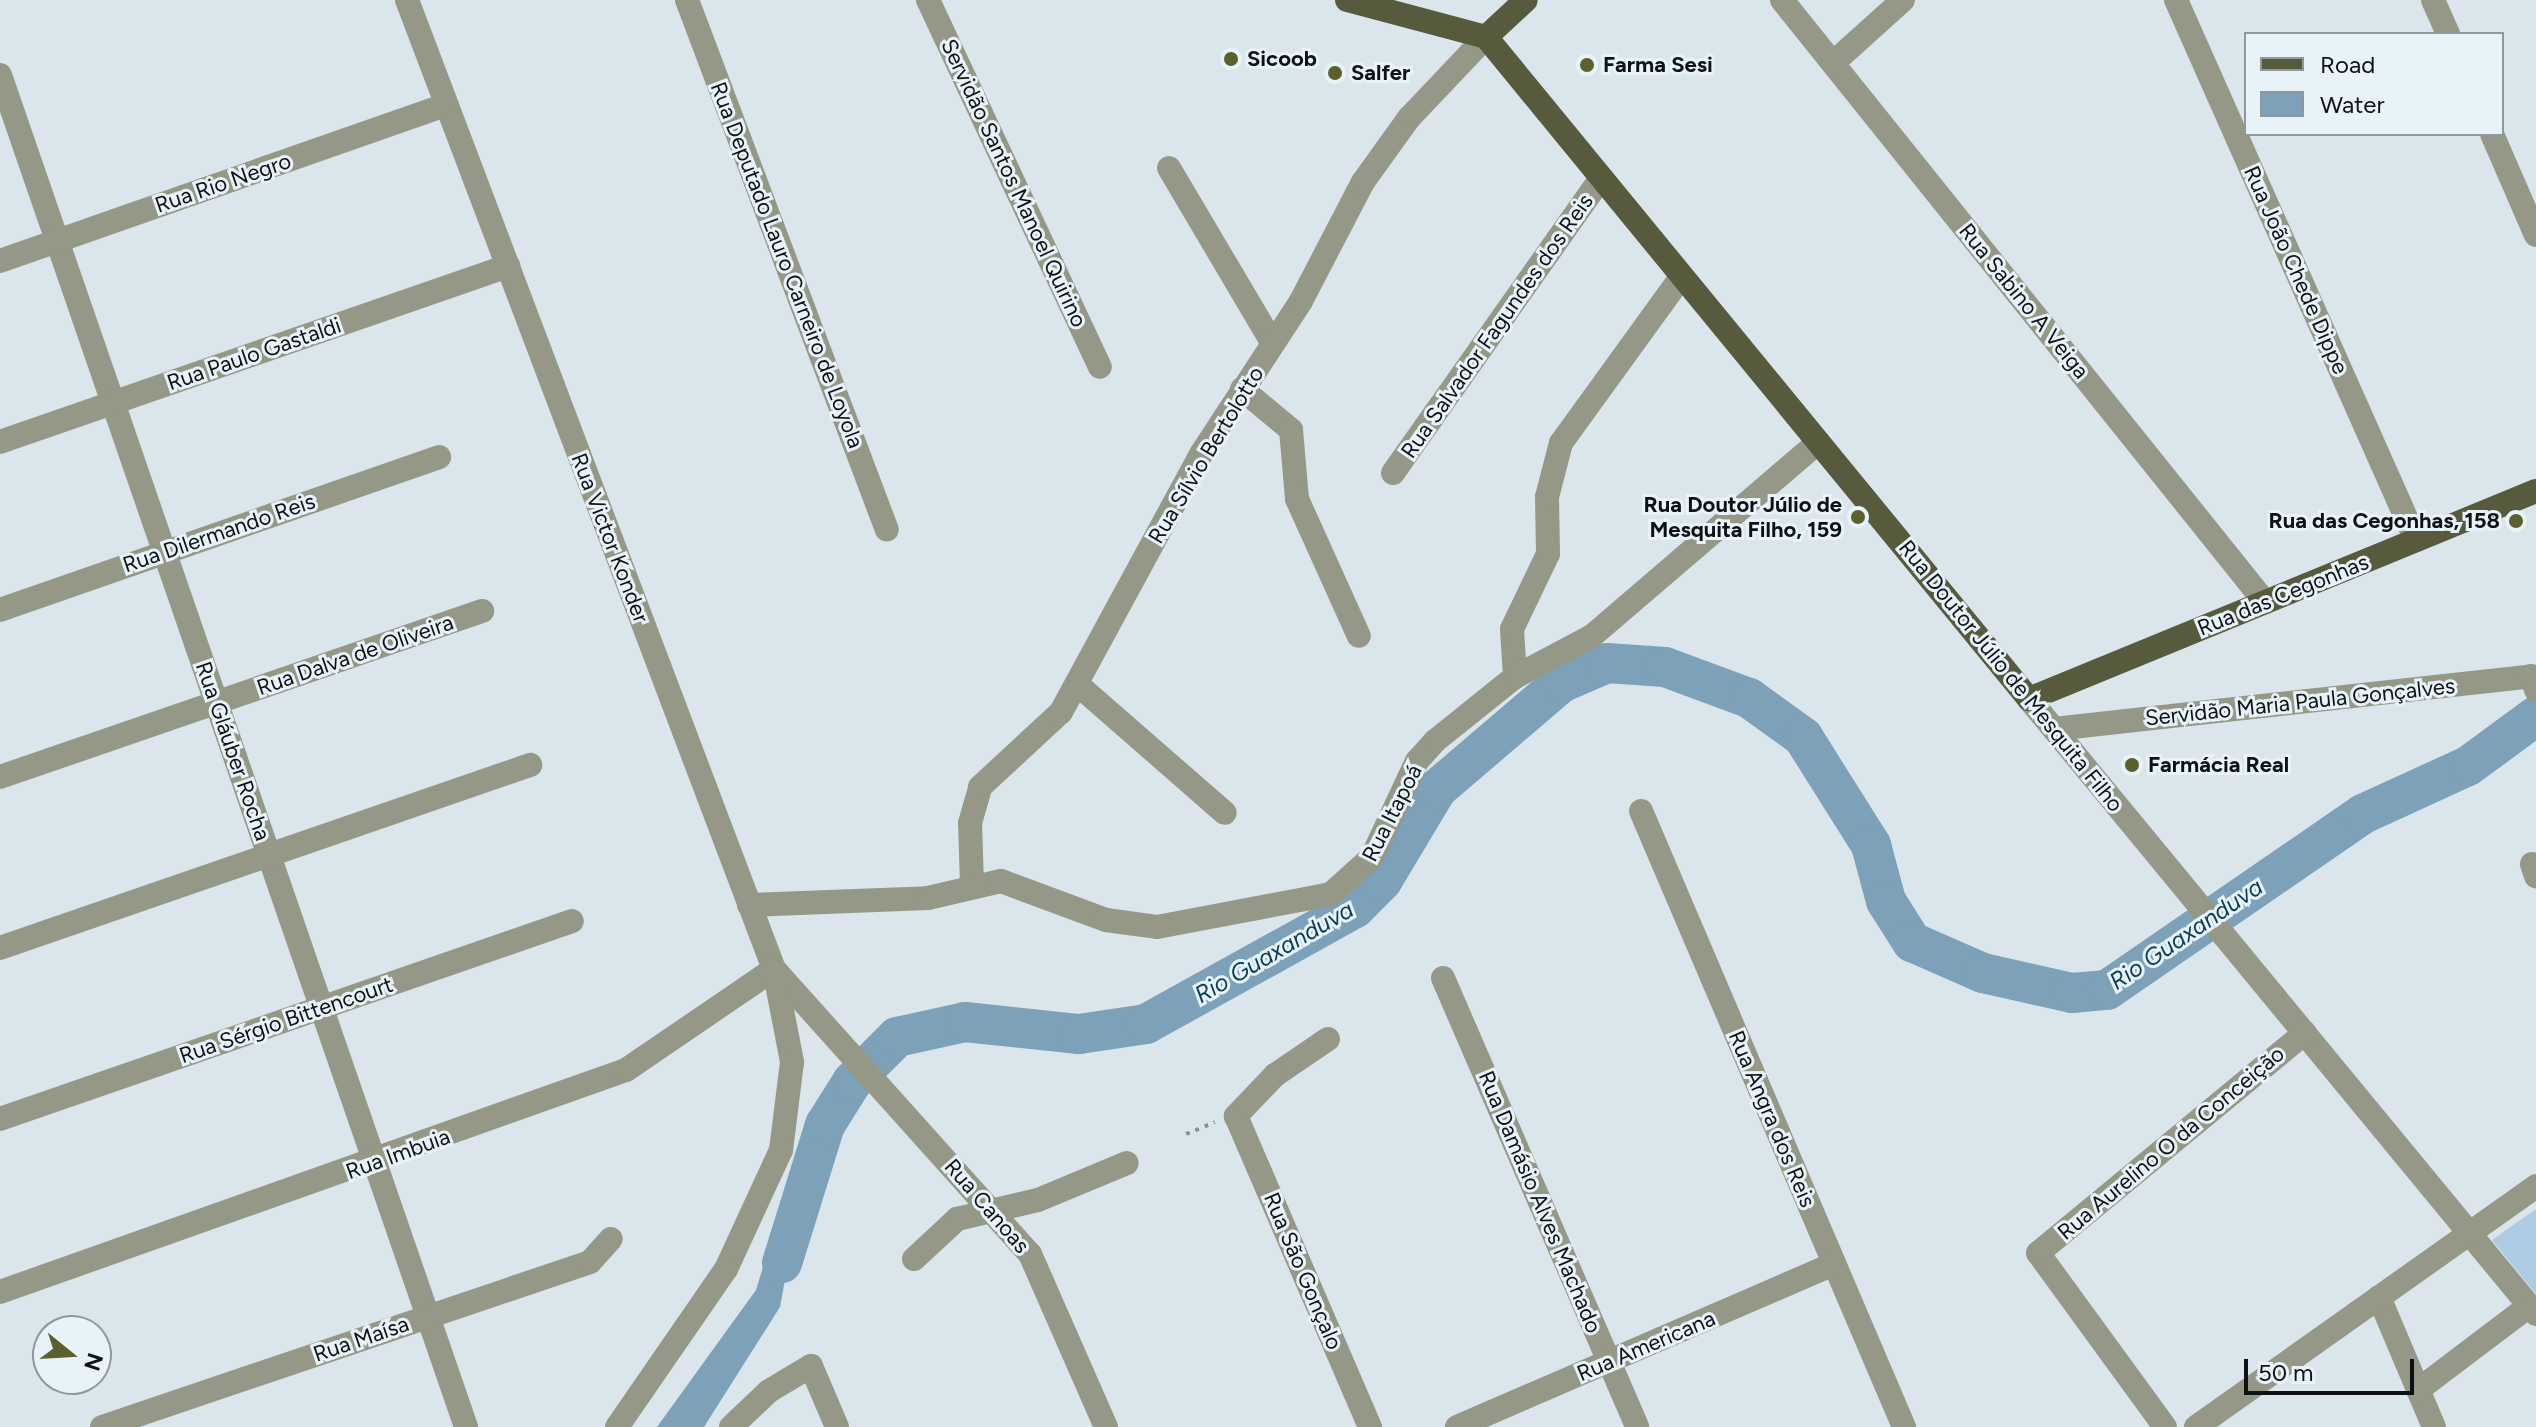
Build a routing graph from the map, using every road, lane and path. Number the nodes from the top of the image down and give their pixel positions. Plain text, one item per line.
1 (407, 0) edge
2 (687, 0) edge
3 (928, 0) edge
4 (1347, 0) edge
5 (1526, 0) edge
6 (1782, 0) edge
7 (1903, 0) edge
8 (2176, 0) edge
9 (2433, 0) edge
10 (2447, 32) edge
11 (1486, 37) junction
12 (1833, 63) junction
13 (0, 75) edge
14 (446, 105) junction
15 (2493, 136) edge
16 (1169, 168) dead end
17 (1601, 178) junction
18 (2525, 181) edge
19 (2536, 235) edge
20 (57, 241) junction
21 (0, 261) edge
22 (508, 266) junction
23 (1682, 276) junction
24 (1273, 344) junction
25 (1100, 367) dead end
26 (1242, 389) junction
27 (113, 403) junction
28 (0, 442) edge
29 (1818, 442) junction
30 (439, 457) dead end
31 (1393, 473) dead end
32 (2536, 491) edge
33 (887, 530) dead end
34 (2416, 540) junction
35 (164, 552) junction
36 (2265, 602) junction
37 (0, 610) edge
38 (482, 611) dead end
39 (1359, 636) dead end
40 (1515, 677) junction
41 (1077, 684) junction
42 (2536, 690) edge
43 (2029, 699) junction
44 (216, 703) junction
45 (2054, 729) junction
46 (530, 765) dead end
47 (0, 777) edge
48 (1641, 811) dead end
49 (1225, 813) dead end
50 (269, 855) junction
51 (972, 885) junction
52 (749, 905) junction
53 (572, 921) dead end
54 (0, 948) edge
55 (774, 969) junction
56 (1443, 978) dead end
57 (321, 1008) junction
58 (2305, 1033) junction
59 (1328, 1039) dead end
60 (849, 1053) joint
61 (1236, 1116) junction
62 (0, 1119) edge
63 (1186, 1134) dead end
64 (375, 1163) junction
65 (1127, 1163) dead end
66 (2536, 1186) edge
67 (991, 1208) junction
68 (2470, 1233) junction
69 (611, 1239) dead end
70 (914, 1259) dead end
71 (1834, 1264) junction
72 (0, 1292) edge
73 (2379, 1297) junction
74 (2532, 1310) edge
75 (428, 1317) junction
76 (1608, 1362) junction
77 (2418, 1390) junction
78 (612, 1426) edge
79 (102, 1427) edge
80 (466, 1427) edge
81 (731, 1427) edge
82 (837, 1427) edge
83 (1106, 1427) edge
84 (1370, 1427) edge
85 (1457, 1427) edge
86 (1637, 1427) edge
87 (1904, 1427) edge
88 (2165, 1427) edge
89 (2196, 1427) edge
90 (2434, 1427) edge

1 - 14 street, Rua Victor Konder
2 - 33 street, Rua Deputado Lauro Carneiro de Loyola
3 - 25 street, Servidão Santos Manoel Quirino
4 - 11 main road
5 - 11 main road
6 - 12 street, Rua Sabino A Veiga
7 - 12 street
8 - 34 street, Rua João Chede Dippe
9 - 10 street
11 - 17 main road, Rua Doutor Júlio de Mesquita Filho
11 - 24 street, Rua Sílvio Bertolotto
12 - 36 street, Rua Sabino A Veiga
13 - 20 street, Rua Gláuber Rocha
14 - 20 street, Rua Rio Negro
14 - 22 street, Rua Victor Konder
15 - 18 street
16 - 24 street
17 - 23 main road, Rua Doutor Júlio de Mesquita Filho
17 - 31 street, Rua Salvador Fagundes dos Reis
18 - 19 street
20 - 21 street, Rua Rio Negro
20 - 27 street, Rua Gláuber Rocha
22 - 27 street, Rua Paulo Gastaldi
22 - 52 street, Rua Victor Konder
23 - 29 main road, Rua Doutor Júlio de Mesquita Filho
23 - 40 street
24 - 26 street, Rua Sílvio Bertolotto
26 - 39 street
26 - 41 street, Rua Sílvio Bertolotto
27 - 28 street, Rua Paulo Gastaldi
27 - 35 street, Rua Gláuber Rocha
29 - 40 street, Rua Itapoá
29 - 43 main road, Rua Doutor Júlio de Mesquita Filho
30 - 35 street, Rua Dilermando Reis
32 - 34 main road, Rua das Cegonhas
34 - 36 main road, Rua das Cegonhas
35 - 37 street, Rua Dilermando Reis
35 - 44 street, Rua Gláuber Rocha
36 - 43 main road, Rua das Cegonhas
38 - 44 street, Rua Dalva de Oliveira
40 - 51 street, Rua Itapoá
41 - 49 street
41 - 51 street, Rua Sílvio Bertolotto
42 - 45 street, Servidão Maria Paula Gonçalves
43 - 45 street, Rua Doutor Júlio de Mesquita Filho
44 - 47 street, Rua Dalva de Oliveira
44 - 50 street, Rua Gláuber Rocha
45 - 58 street, Rua Doutor Júlio de Mesquita Filho
46 - 50 street
48 - 71 street, Rua Angra dos Reis
50 - 54 street
50 - 57 street, Rua Gláuber Rocha
51 - 52 street, Rua Itapoá
52 - 55 street, Rua Victor Konder
53 - 57 street, Rua Sérgio Bittencourt
55 - 60 street, Rua Victor Konder
55 - 64 street, Rua Imbuia
55 - 78 street
56 - 76 street, Rua Damásio Alves Machado
57 - 62 street, Rua Sérgio Bittencourt
57 - 64 street, Rua Gláuber Rocha
58 - 68 street, Rua Doutor Júlio de Mesquita Filho
58 - 88 street, Rua Aurelino O da Conceição
59 - 61 street
60 - 67 street, Rua Canoas
61 - 63 path
61 - 84 street, Rua São Gonçalo
64 - 72 street, Rua Imbuia
64 - 75 street, Rua Gláuber Rocha
65 - 67 street
66 - 68 street
67 - 70 street
67 - 83 street, Rua Canoas
68 - 73 street
68 - 74 street, Rua Doutor Júlio de Mesquita Filho
69 - 75 street, Rua Maísa
71 - 76 street, Rua Americana
71 - 87 street, Rua Angra dos Reis
73 - 77 street
73 - 89 street
74 - 77 street
75 - 79 street, Rua Maísa
75 - 80 street, Rua Gláuber Rocha
76 - 85 street, Rua Americana
76 - 86 street, Rua Damásio Alves Machado
77 - 90 street
81 - 82 street

